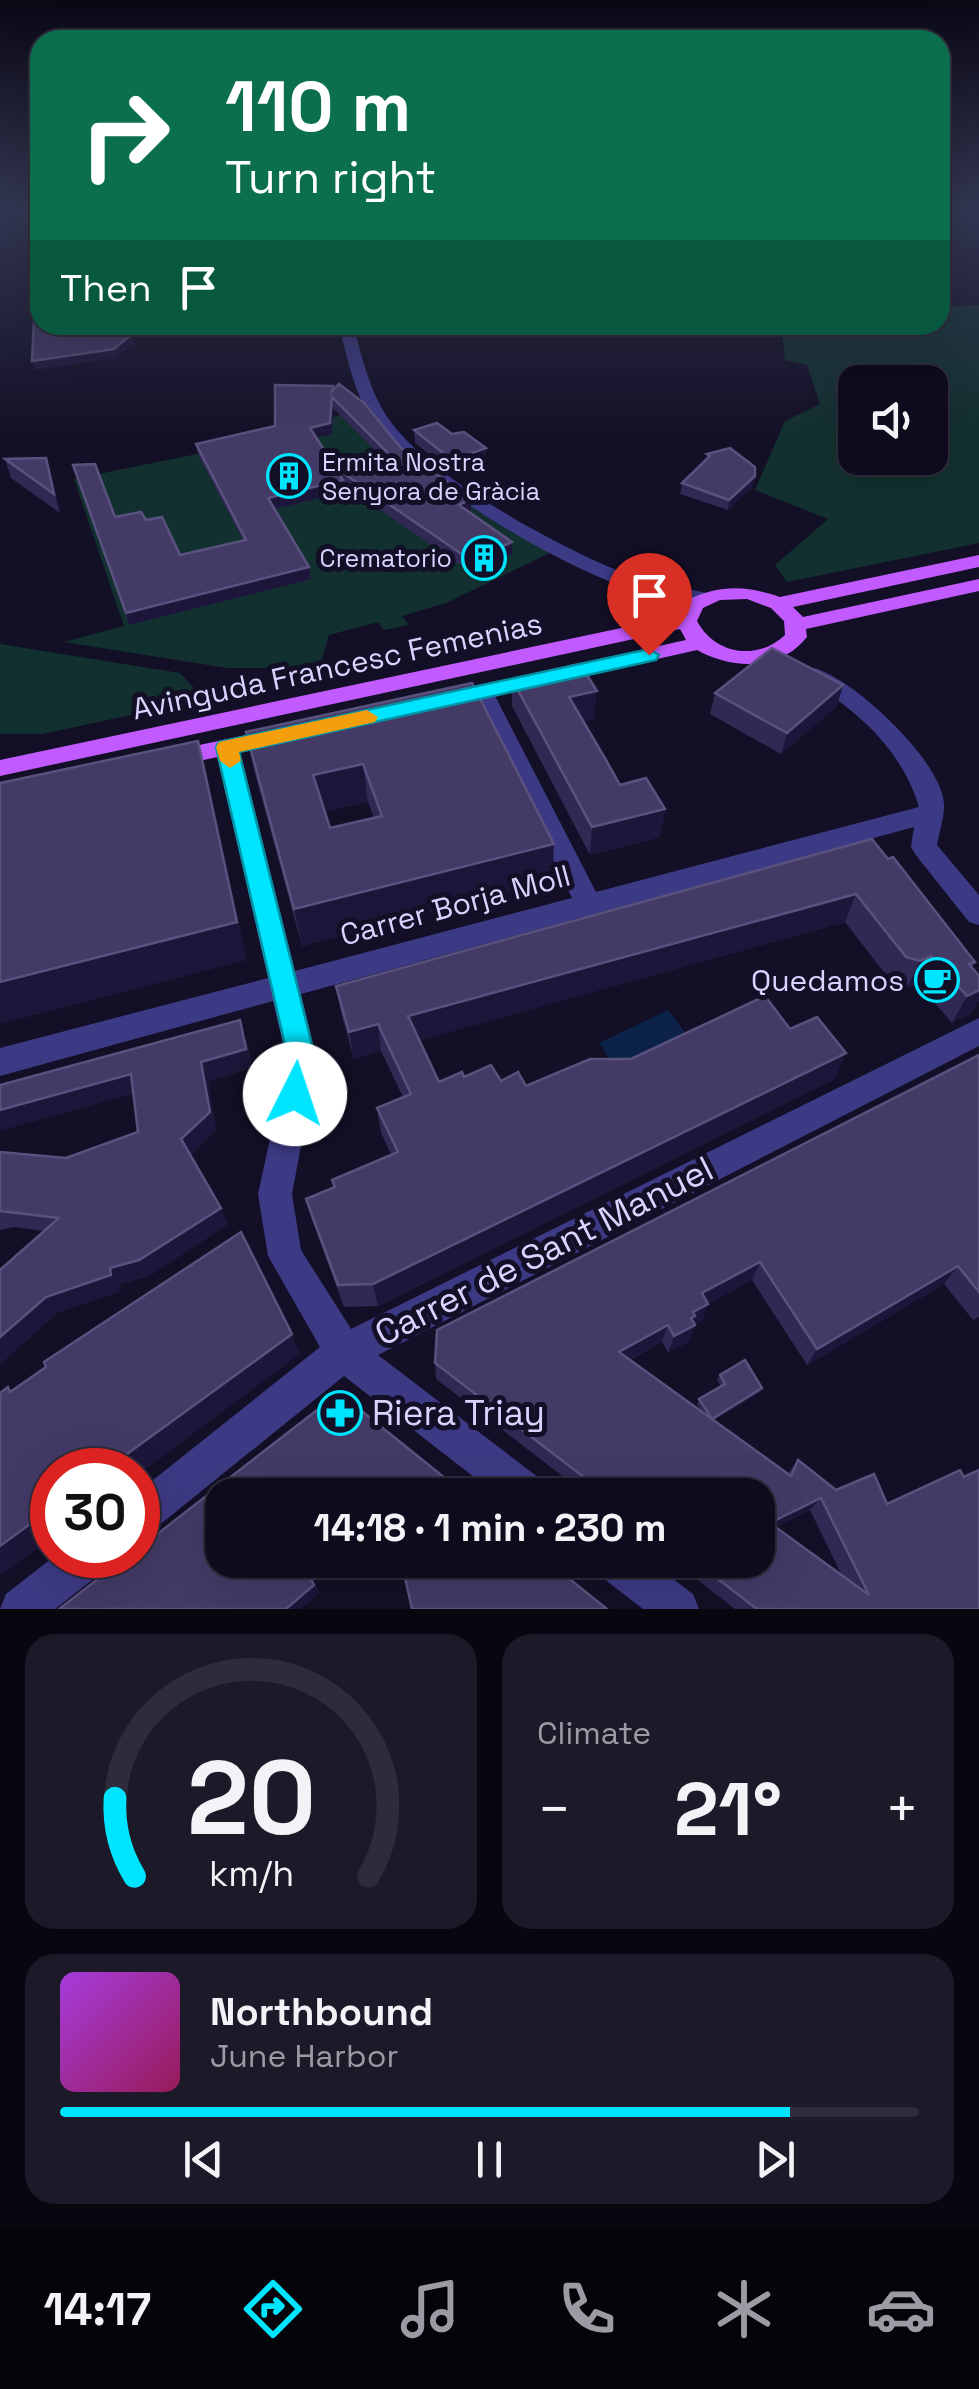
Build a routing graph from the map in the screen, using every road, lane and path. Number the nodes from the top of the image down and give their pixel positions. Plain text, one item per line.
1 (349, 335) edge
2 (979, 561) edge
3 (979, 585) edge
4 (704, 598) junction
5 (778, 604) junction
6 (687, 621) junction
7 (796, 624) junction
8 (702, 643) junction
9 (772, 655) junction
10 (482, 692) junction
11 (427, 704) edge
12 (300, 731) edge
13 (227, 747) junction
14 (151, 764) edge
15 (0, 768) edge
16 (928, 814) junction
17 (587, 902) junction
18 (979, 914) edge
19 (286, 984) junction
20 (979, 1031) edge
21 (0, 1062) edge
22 (344, 1352) junction
23 (507, 1478) edge
24 (160, 1499) edge
25 (61, 1578) edge
26 (638, 1578) edge
27 (21, 1609) edge
28 (678, 1609) edge

1 - 4 street
2 - 5 main road
3 - 7 main road
4 - 5 main road
4 - 6 main road
5 - 7 main road
6 - 8 main road
6 - 15 main road, Avinguda Francesc Femenias
7 - 9 main road
8 - 9 main road
8 - 10 main road, Avinguda Francesc Femenias
9 - 16 street
10 - 11 main road, Avinguda Francesc Femenias
10 - 17 street
12 - 13 main road, Avinguda Francesc Femenias
13 - 14 main road, Avinguda Francesc Femenias
13 - 19 street
16 - 17 street, Carrer Borja Moll
16 - 18 street
17 - 19 street, Carrer Borja Moll
19 - 21 street, Carrer Borja Moll
19 - 22 street
20 - 22 street, Carrer de Sant Manuel
22 - 23 street
22 - 24 street, Carrer de Sant Manuel
25 - 27 street
26 - 28 street

